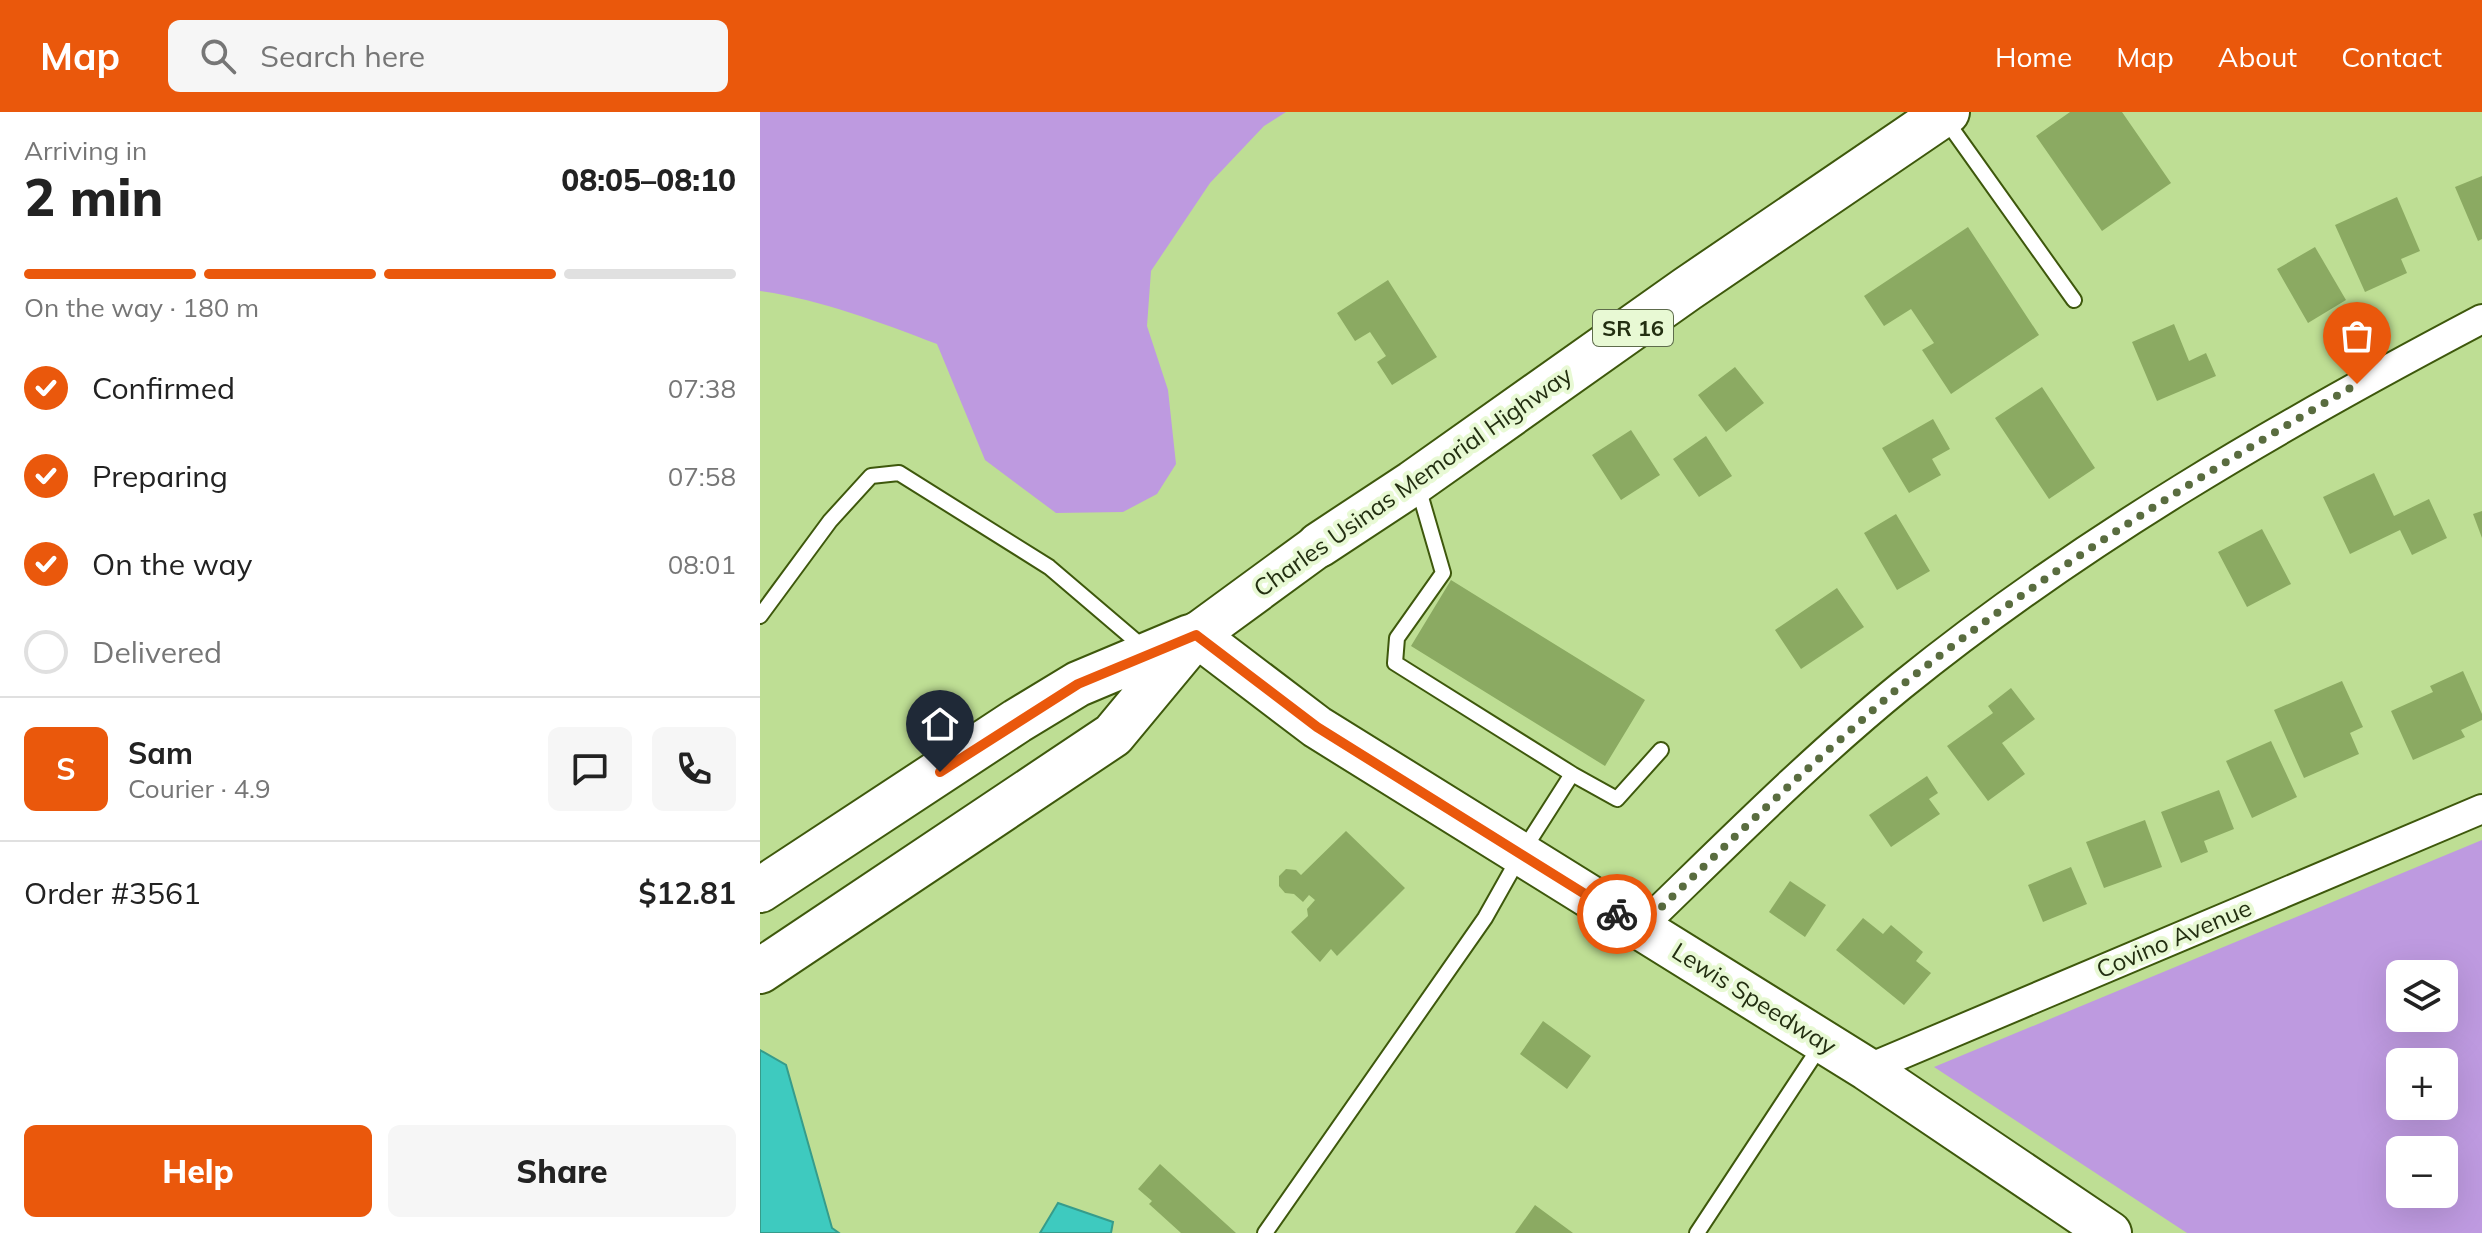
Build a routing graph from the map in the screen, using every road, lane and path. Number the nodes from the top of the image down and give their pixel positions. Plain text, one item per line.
1 (1945, 114) edge
2 (2074, 300) dead end
3 (2482, 319) edge
4 (1416, 481) junction
5 (1319, 545) joint
6 (760, 616) edge
7 (1196, 635) junction
8 (1150, 654) junction
9 (1661, 750) dead end
10 (1572, 774) junction
11 (2482, 809) edge
12 (1521, 854) junction
13 (760, 890) edge
14 (1640, 928) junction
15 (760, 971) edge
16 (1823, 1042) junction
17 (1867, 1069) junction
18 (1265, 1233) edge
19 (1697, 1233) edge
20 (2110, 1233) edge

1 - 2 lane
1 - 4 highway, Charles Usinas Memorial Highway / SR 16
3 - 14 street
4 - 5 highway, Charles Usinas Memorial Highway / SR 16
4 - 10 lane
5 - 7 main road, Charles Usinas Memorial Highway / SR 16
6 - 8 lane
7 - 8 highway, Charles Usinas Memorial Highway / SR 16
7 - 12 main road, Lewis Speedway
7 - 15 highway, Charles Usinas Memorial Highway / SR 16
8 - 13 highway, Charles Usinas Memorial Highway / SR 16
9 - 10 lane
10 - 12 lane
11 - 17 street, Covino Avenue
12 - 14 main road, Lewis Speedway
12 - 18 lane
14 - 16 main road, Lewis Speedway
16 - 17 main road, Lewis Speedway
16 - 19 lane
17 - 20 main road, Lewis Speedway

